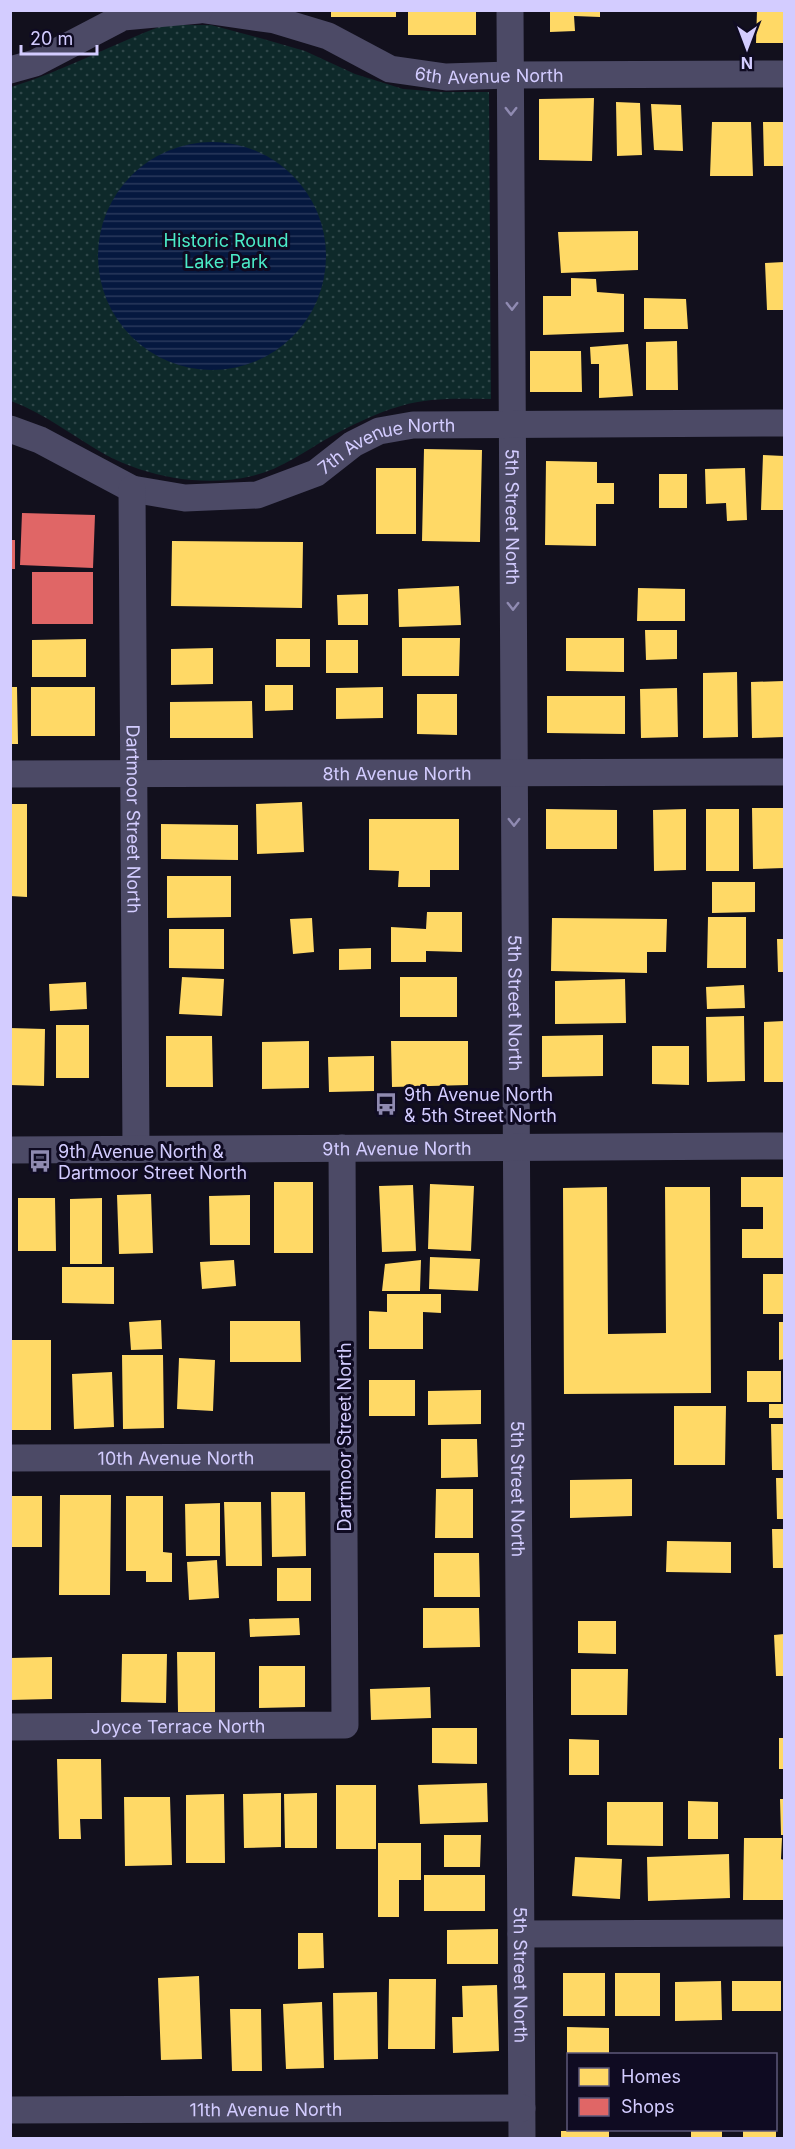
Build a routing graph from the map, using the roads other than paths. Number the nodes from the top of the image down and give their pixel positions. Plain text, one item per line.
1 (199, 10) edge
2 (205, 10) edge
3 (510, 10) edge
4 (124, 14) edge
5 (10, 70) edge
6 (784, 74) edge
7 (510, 75) junction
8 (784, 423) edge
9 (512, 424) junction
10 (10, 429) edge
11 (132, 489) junction
12 (784, 772) edge
13 (514, 773) junction
14 (10, 774) edge
15 (134, 774) junction
16 (784, 1146) edge
17 (516, 1147) junction
18 (342, 1148) junction
19 (136, 1149) junction
20 (10, 1150) edge
21 (344, 1456) junction
22 (10, 1458) edge
23 (345, 1725) joint
24 (10, 1727) edge
25 (784, 1933) edge
26 (520, 1934) junction
27 (522, 2108) junction
28 (10, 2110) edge
29 (522, 2139) edge

1 - 4 street
2 - 7 street, 6th Avenue North
3 - 7 street, 5th Street North
4 - 5 street
6 - 7 street, 6th Avenue North
7 -> 9 street, 5th Street North
8 - 9 street, 7th Avenue North
9 - 11 street, 7th Avenue North
9 -> 13 street, 5th Street North
10 - 11 street, 7th Avenue North
11 - 15 street, Dartmoor Street North
12 - 13 street, 8th Avenue North
13 - 15 street, 8th Avenue North
13 -> 17 street, 5th Street North
14 - 15 street, 8th Avenue North
15 - 19 street, Dartmoor Street North
16 - 17 street, 9th Avenue North
17 - 18 street, 9th Avenue North
17 - 26 street, 5th Street North
18 - 19 street, 9th Avenue North
18 - 21 street, Dartmoor Street North
19 - 20 street, 9th Avenue North
21 - 22 street, 10th Avenue North
21 - 23 street, Dartmoor Street North
23 - 24 street, Joyce Terrace North
25 - 26 street
26 - 27 street, 5th Street North
27 - 28 street, 11th Avenue North
27 - 29 street, 5th Street North

